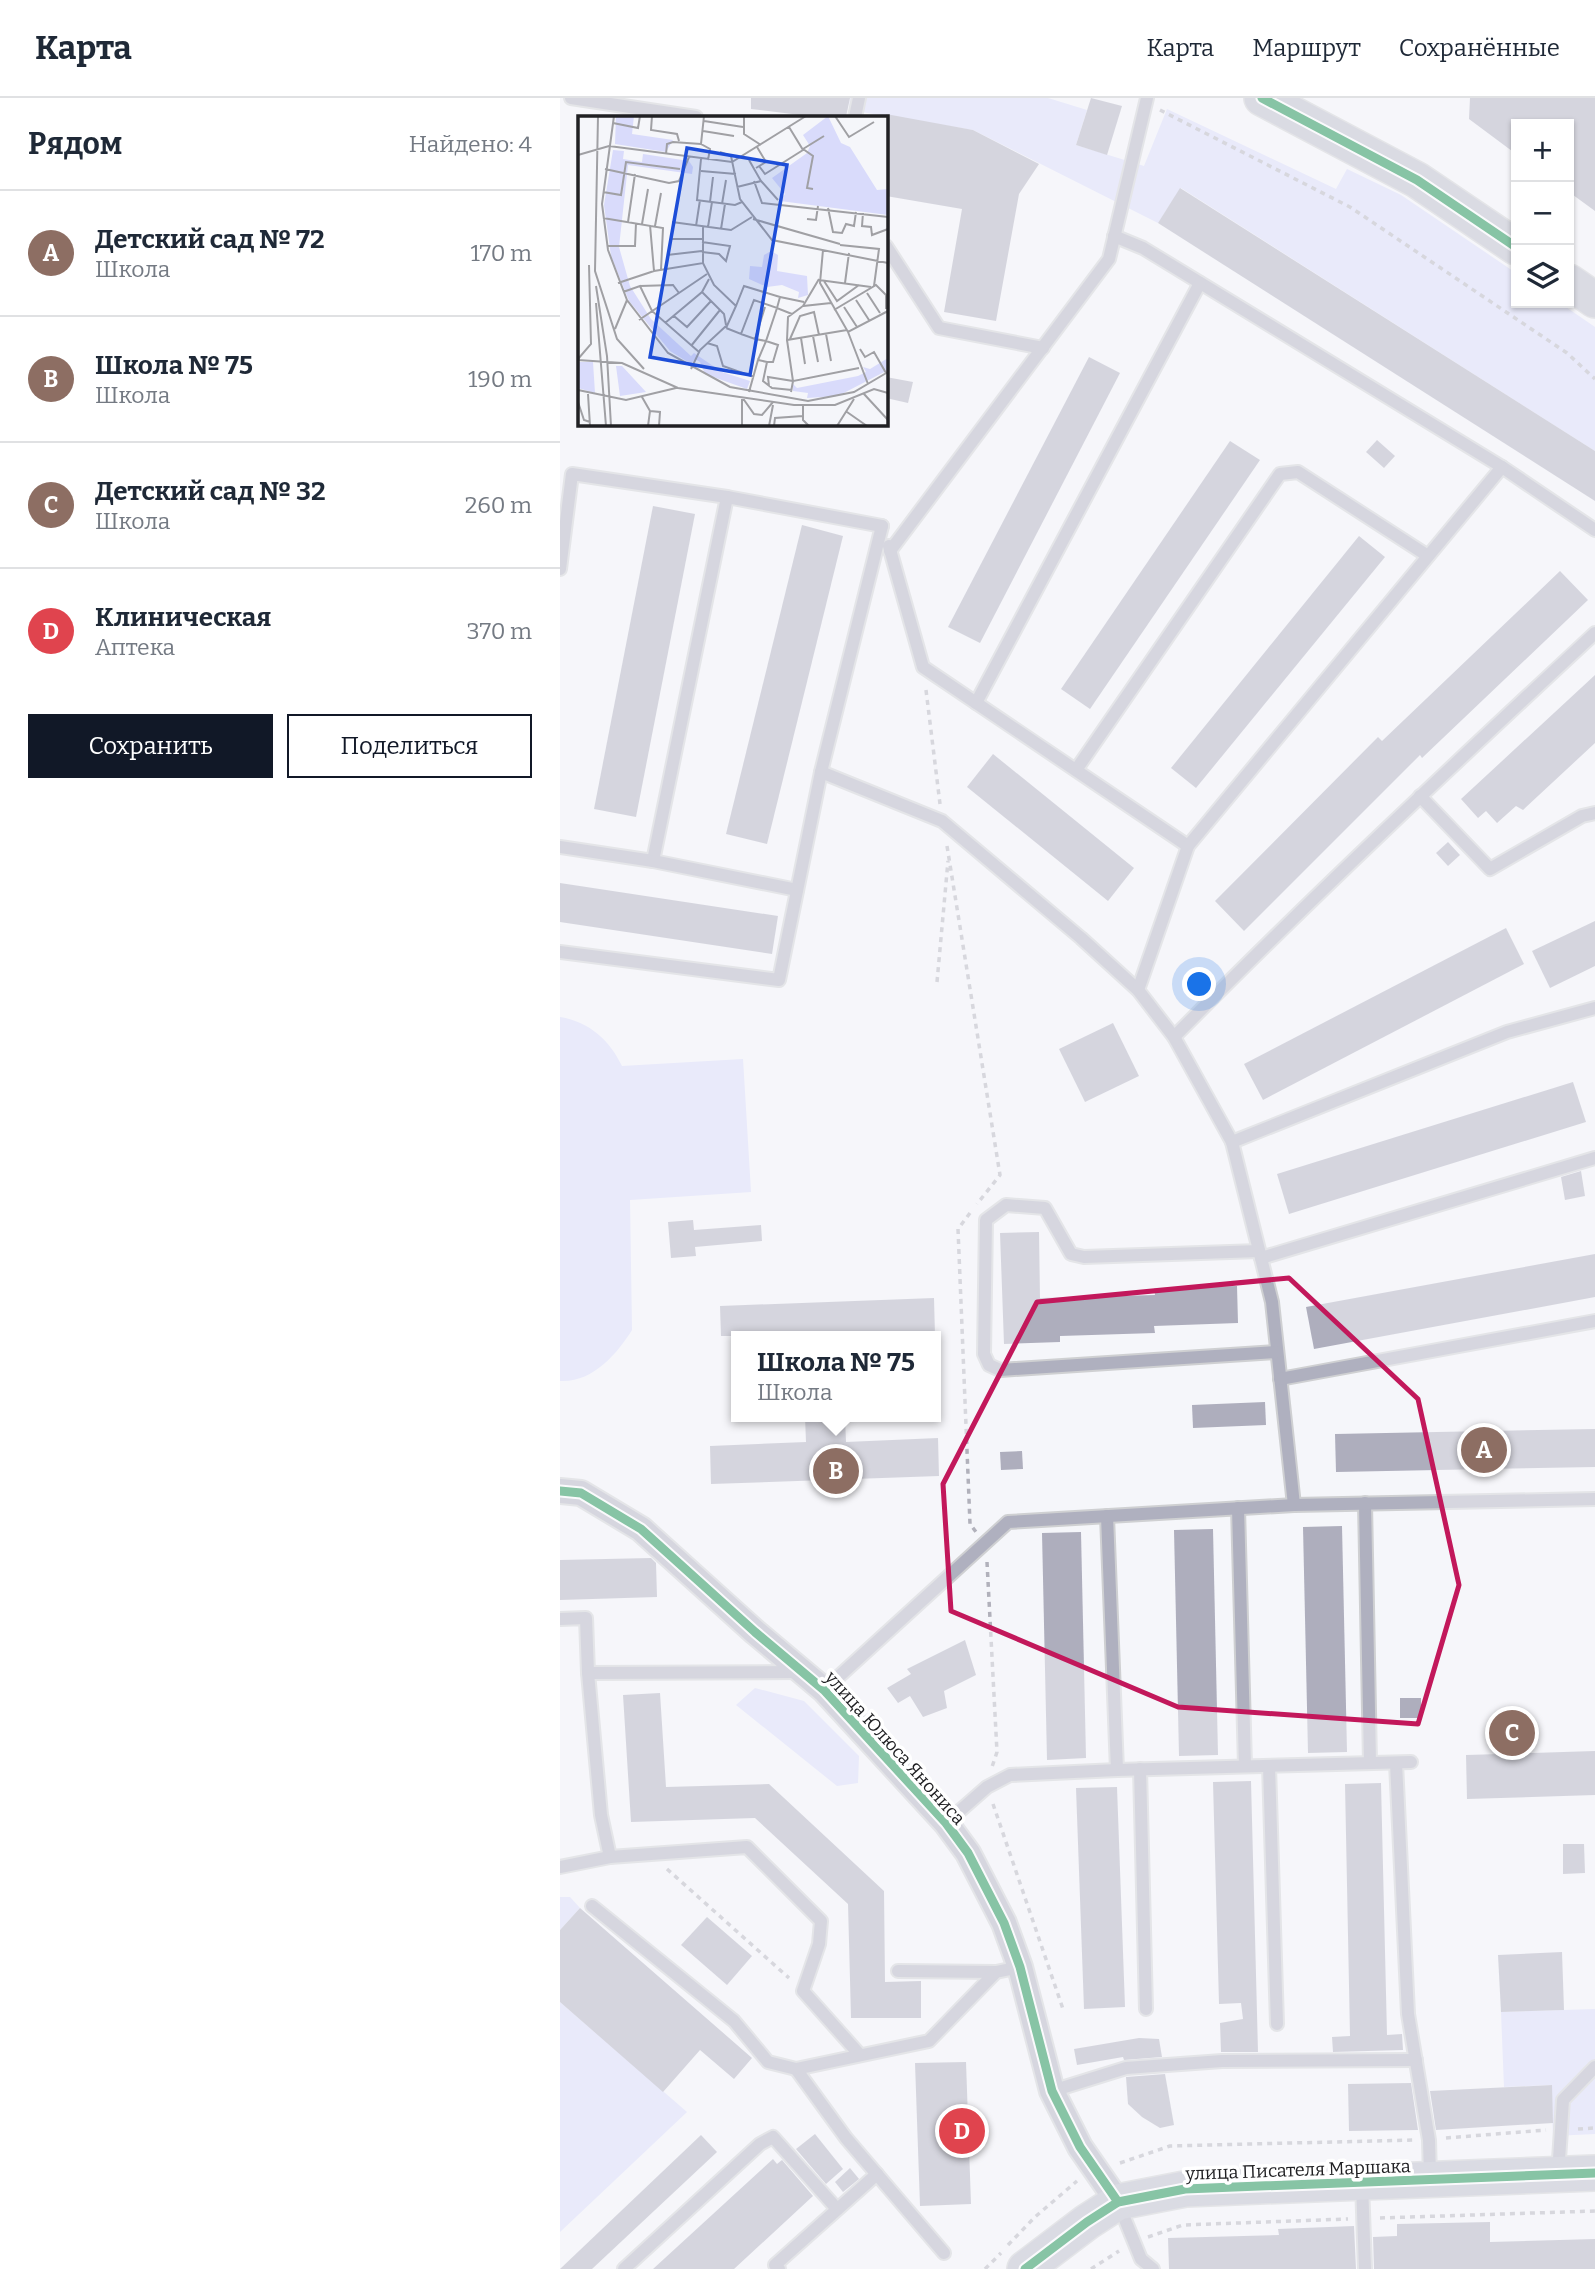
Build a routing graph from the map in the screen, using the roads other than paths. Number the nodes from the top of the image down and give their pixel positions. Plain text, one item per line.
1 (570, 98) edge
2 (859, 98) edge
3 (1262, 98) edge
4 (1146, 100) edge
5 (689, 116) edge
6 (855, 116) edge
7 (1114, 236) junction
8 (1513, 245) edge
9 (887, 248) edge
10 (1200, 283) junction
11 (1574, 285) edge
12 (1595, 300) edge
13 (1043, 348) junction
14 (1502, 467) junction
15 (566, 473) edge
16 (727, 497) junction
17 (882, 526) junction
18 (1595, 530) edge
19 (890, 551) junction
20 (1428, 556) junction
21 (560, 569) edge
22 (1595, 633) edge
23 (976, 703) junction
24 (1076, 770) junction
25 (821, 772) junction
26 (1420, 796) junction
27 (1595, 813) edge
28 (1188, 846) junction
29 (560, 847) edge
30 (653, 861) junction
31 (797, 890) junction
32 (560, 952) edge
33 (1138, 990) junction
34 (1595, 1008) edge
35 (1174, 1037) junction
36 (1231, 1142) junction
37 (1595, 1158) edge
38 (1260, 1254) junction
39 (1595, 1321) edge
40 (1278, 1352) junction
41 (1280, 1379) junction
42 (560, 1491) edge
43 (1595, 1499) edge
44 (1366, 1503) junction
45 (1294, 1504) junction
46 (1238, 1508) junction
47 (1107, 1516) junction
48 (560, 1619) edge
49 (803, 1672) junction
50 (588, 1673) junction
51 (824, 1689) junction
52 (1411, 1762) dead end
53 (1370, 1763) junction
54 (1396, 1763) junction
55 (1245, 1766) junction
56 (1269, 1766) junction
57 (1140, 1769) junction
58 (1117, 1770) junction
59 (946, 1824) junction
60 (610, 1857) junction
61 (560, 1867) edge
62 (592, 1906) dead end
63 (1020, 1966) junction
64 (898, 1971) dead end
65 (996, 1972) junction
66 (1146, 2009) dead end
67 (1277, 2024) dead end
68 (860, 2055) junction
69 (1416, 2060) junction
70 (1595, 2067) edge
71 (796, 2069) junction
72 (1052, 2091) junction
73 (1595, 2173) edge
74 (877, 2174) junction
75 (1558, 2174) junction
76 (1430, 2180) junction
77 (1362, 2182) junction
78 (1118, 2202) junction
79 (837, 2209) junction
80 (944, 2253) dead end
81 (624, 2269) edge
82 (779, 2269) edge
83 (1026, 2269) edge
84 (1153, 2269) edge
85 (1364, 2269) edge

1 - 5 lane
2 - 6 lane
3 - 8 street
4 - 7 lane
7 - 10 lane
7 - 13 lane
9 - 13 lane
10 - 14 lane
10 - 23 lane
11 - 12 street
13 - 19 lane
14 - 18 lane
14 - 20 lane
15 - 16 lane
15 - 21 lane
16 - 17 lane
16 - 30 lane
17 - 19 lane
17 - 25 lane
19 - 23 lane
20 - 24 lane
20 - 28 lane
22 - 26 lane
23 - 24 lane
24 - 28 lane
25 - 31 lane
25 - 33 lane
26 - 27 lane
26 - 35 lane
28 - 33 lane
29 - 30 lane
30 - 31 lane
31 - 32 lane
33 - 35 lane
34 - 36 lane
35 - 36 lane
36 - 38 lane
37 - 38 lane
38 - 40 lane
38 - 40 lane
39 - 41 lane
40 - 41 lane
41 - 45 lane
42 - 49 street, улица Юлюса Янониса
43 - 44 lane
44 - 45 lane
44 - 53 lane
45 - 46 lane
46 - 47 lane
46 - 55 lane
47 - 51 lane
47 - 58 lane
48 - 50 lane
49 - 50 lane
49 - 51 street, улица Юлюса Янониса
50 - 60 lane
51 - 59 street, улица Юлюса Янониса
52 - 54 lane
53 - 54 lane
53 - 56 lane
54 - 69 lane
55 - 56 lane
55 - 57 lane
56 - 67 lane
57 - 58 lane
57 - 66 lane
58 - 59 lane
59 - 63 street, улица Юлюса Янониса
60 - 61 lane
60 - 68 lane
62 - 71 lane
63 - 65 lane
63 - 72 street, улица Юлюса Янониса
64 - 65 lane
65 - 68 lane
68 - 71 lane
69 - 72 lane
69 - 76 lane
70 - 75 lane
71 - 74 lane
72 - 78 street, улица Юлюса Янониса
73 - 75 street, улица Писателя Маршака
74 - 79 lane
74 - 80 lane
75 - 76 street, улица Писателя Маршака
76 - 77 street, улица Писателя Маршака
77 - 78 street, улица Писателя Маршака
77 - 85 lane
78 - 83 street, улица Писателя Маршака
78 - 84 lane
79 - 81 lane
79 - 82 lane

